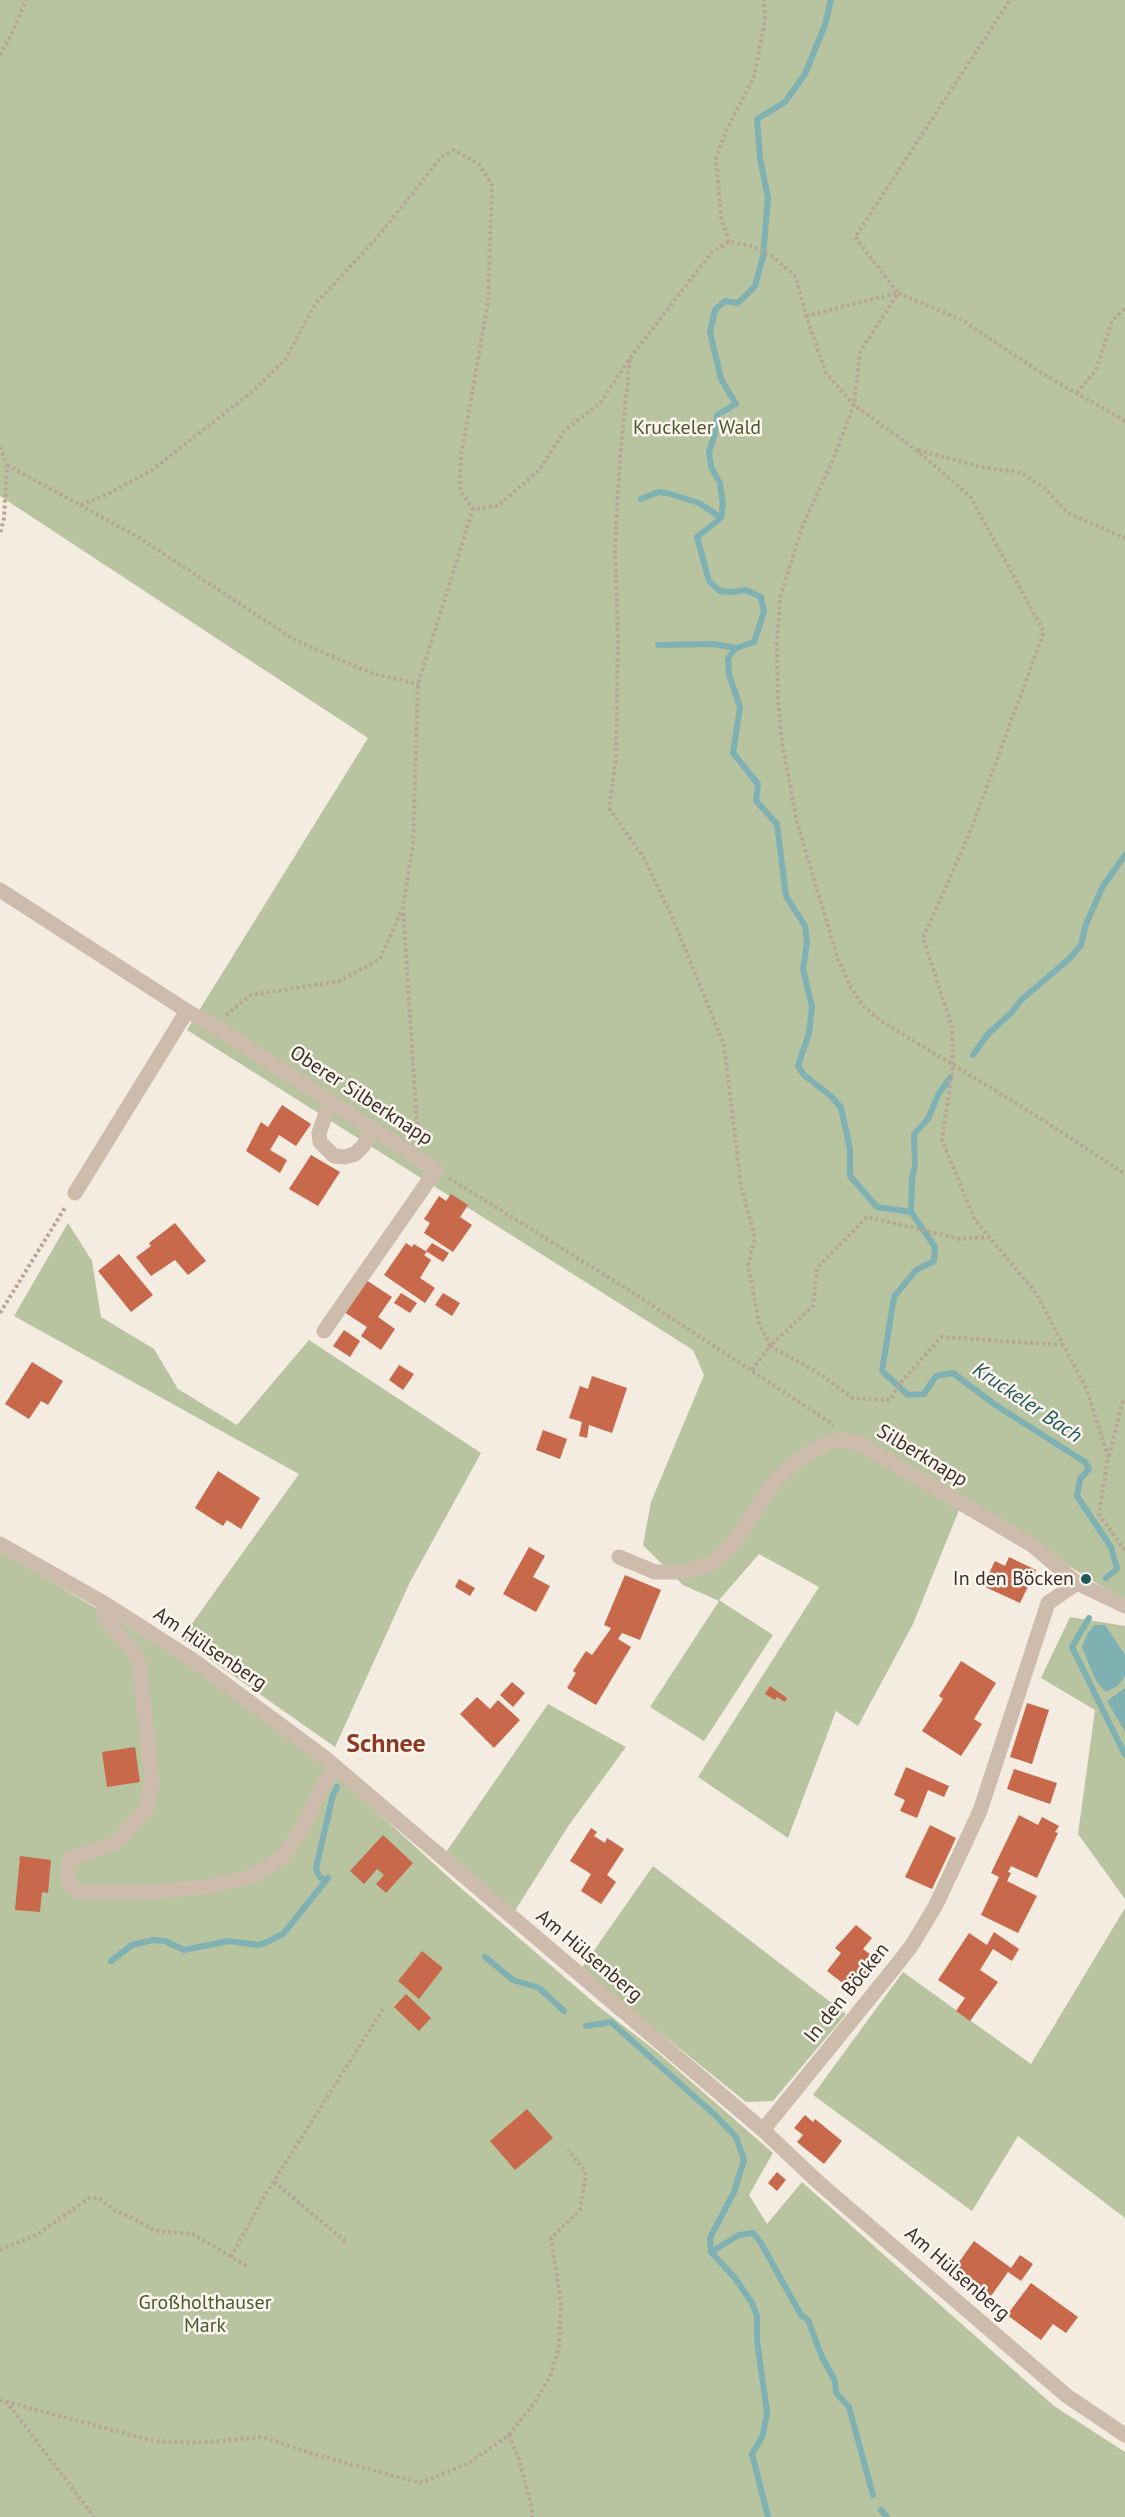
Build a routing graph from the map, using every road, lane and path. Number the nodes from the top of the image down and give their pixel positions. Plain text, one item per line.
1 (26, 0) edge
2 (764, 0) edge
3 (1010, 0) edge
4 (0, 55) edge
5 (729, 242) junction
6 (898, 293) junction
7 (1125, 308) edge
8 (806, 316) junction
9 (630, 358) junction
10 (1077, 393) junction
11 (854, 405) junction
12 (1125, 421) edge
13 (0, 447) edge
14 (916, 450) junction
15 (8, 465) junction
16 (80, 505) junction
17 (473, 509) junction
18 (0, 533) edge
19 (1125, 538) edge
20 (418, 684) junction
21 (0, 890) edge
22 (403, 907) junction
23 (187, 1011) junction
24 (214, 1026) junction
25 (952, 1064) junction
26 (330, 1102) junction
27 (369, 1127) junction
28 (398, 1145) junction
29 (436, 1170) junction
30 (1125, 1174) edge
31 (75, 1193) joint
32 (990, 1237) junction
33 (0, 1313) edge
34 (324, 1331) dead end
35 (1064, 1345) junction
36 (770, 1346) junction
37 (752, 1370) junction
38 (1125, 1399) edge
39 (859, 1443) junction
40 (1108, 1457) junction
41 (0, 1544) edge
42 (1125, 1551) edge
43 (619, 1557) dead end
44 (1077, 1583) junction
45 (104, 1604) junction
46 (1125, 1606) edge
47 (336, 1767) junction
48 (383, 2008) dead end
49 (764, 2130) junction
50 (568, 2150) dead end
51 (274, 2182) junction
52 (346, 2242) dead end
53 (0, 2250) edge
54 (231, 2257) junction
55 (248, 2267) dead end
56 (0, 2398) edge
57 (6, 2401) junction
58 (509, 2435) junction
59 (1125, 2435) edge
60 (94, 2517) edge
61 (532, 2517) edge

1 - 4 path
2 - 5 path
3 - 6 path
5 - 8 path
5 - 9 path
6 - 8 path
6 - 10 path
6 - 11 path
7 - 10 path
8 - 11 path
9 - 17 path
9 - 36 path
10 - 12 path
11 - 14 path
11 - 25 path
13 - 15 path
14 - 19 path
14 - 25 path
15 - 16 path
15 - 18 path
16 - 17 path
16 - 20 path
17 - 20 path
20 - 22 path
21 - 23 street, Oberer Silberknapp
22 - 24 path
22 - 28 path
23 - 24 street, Oberer Silberknapp
23 - 31 street
24 - 26 street, Oberer Silberknapp
25 - 30 path
25 - 32 path
26 - 27 street, Oberer Silberknapp
26 - 27 street
27 - 28 street, Oberer Silberknapp
28 - 29 street, Oberer Silberknapp
29 - 34 street, Oberer Silberknapp
29 - 37 path
31 - 33 path
32 - 35 path
32 - 36 path
35 - 36 path
35 - 40 path
36 - 37 path
37 - 39 path
38 - 40 path
39 - 43 street, Silberknapp
39 - 44 street, Silberknapp
40 - 42 path
41 - 45 street, Am Hülsenberg
44 - 46 street, Silberknapp
44 - 49 street, In den Böcken
45 - 47 street, Am Hülsenberg
45 - 47 street
47 - 49 street, Am Hülsenberg
48 - 51 path
49 - 59 street, Am Hülsenberg
50 - 58 path
51 - 52 path
51 - 54 path
53 - 54 path
54 - 55 path
56 - 57 path
57 - 58 path
57 - 60 path
58 - 61 path

